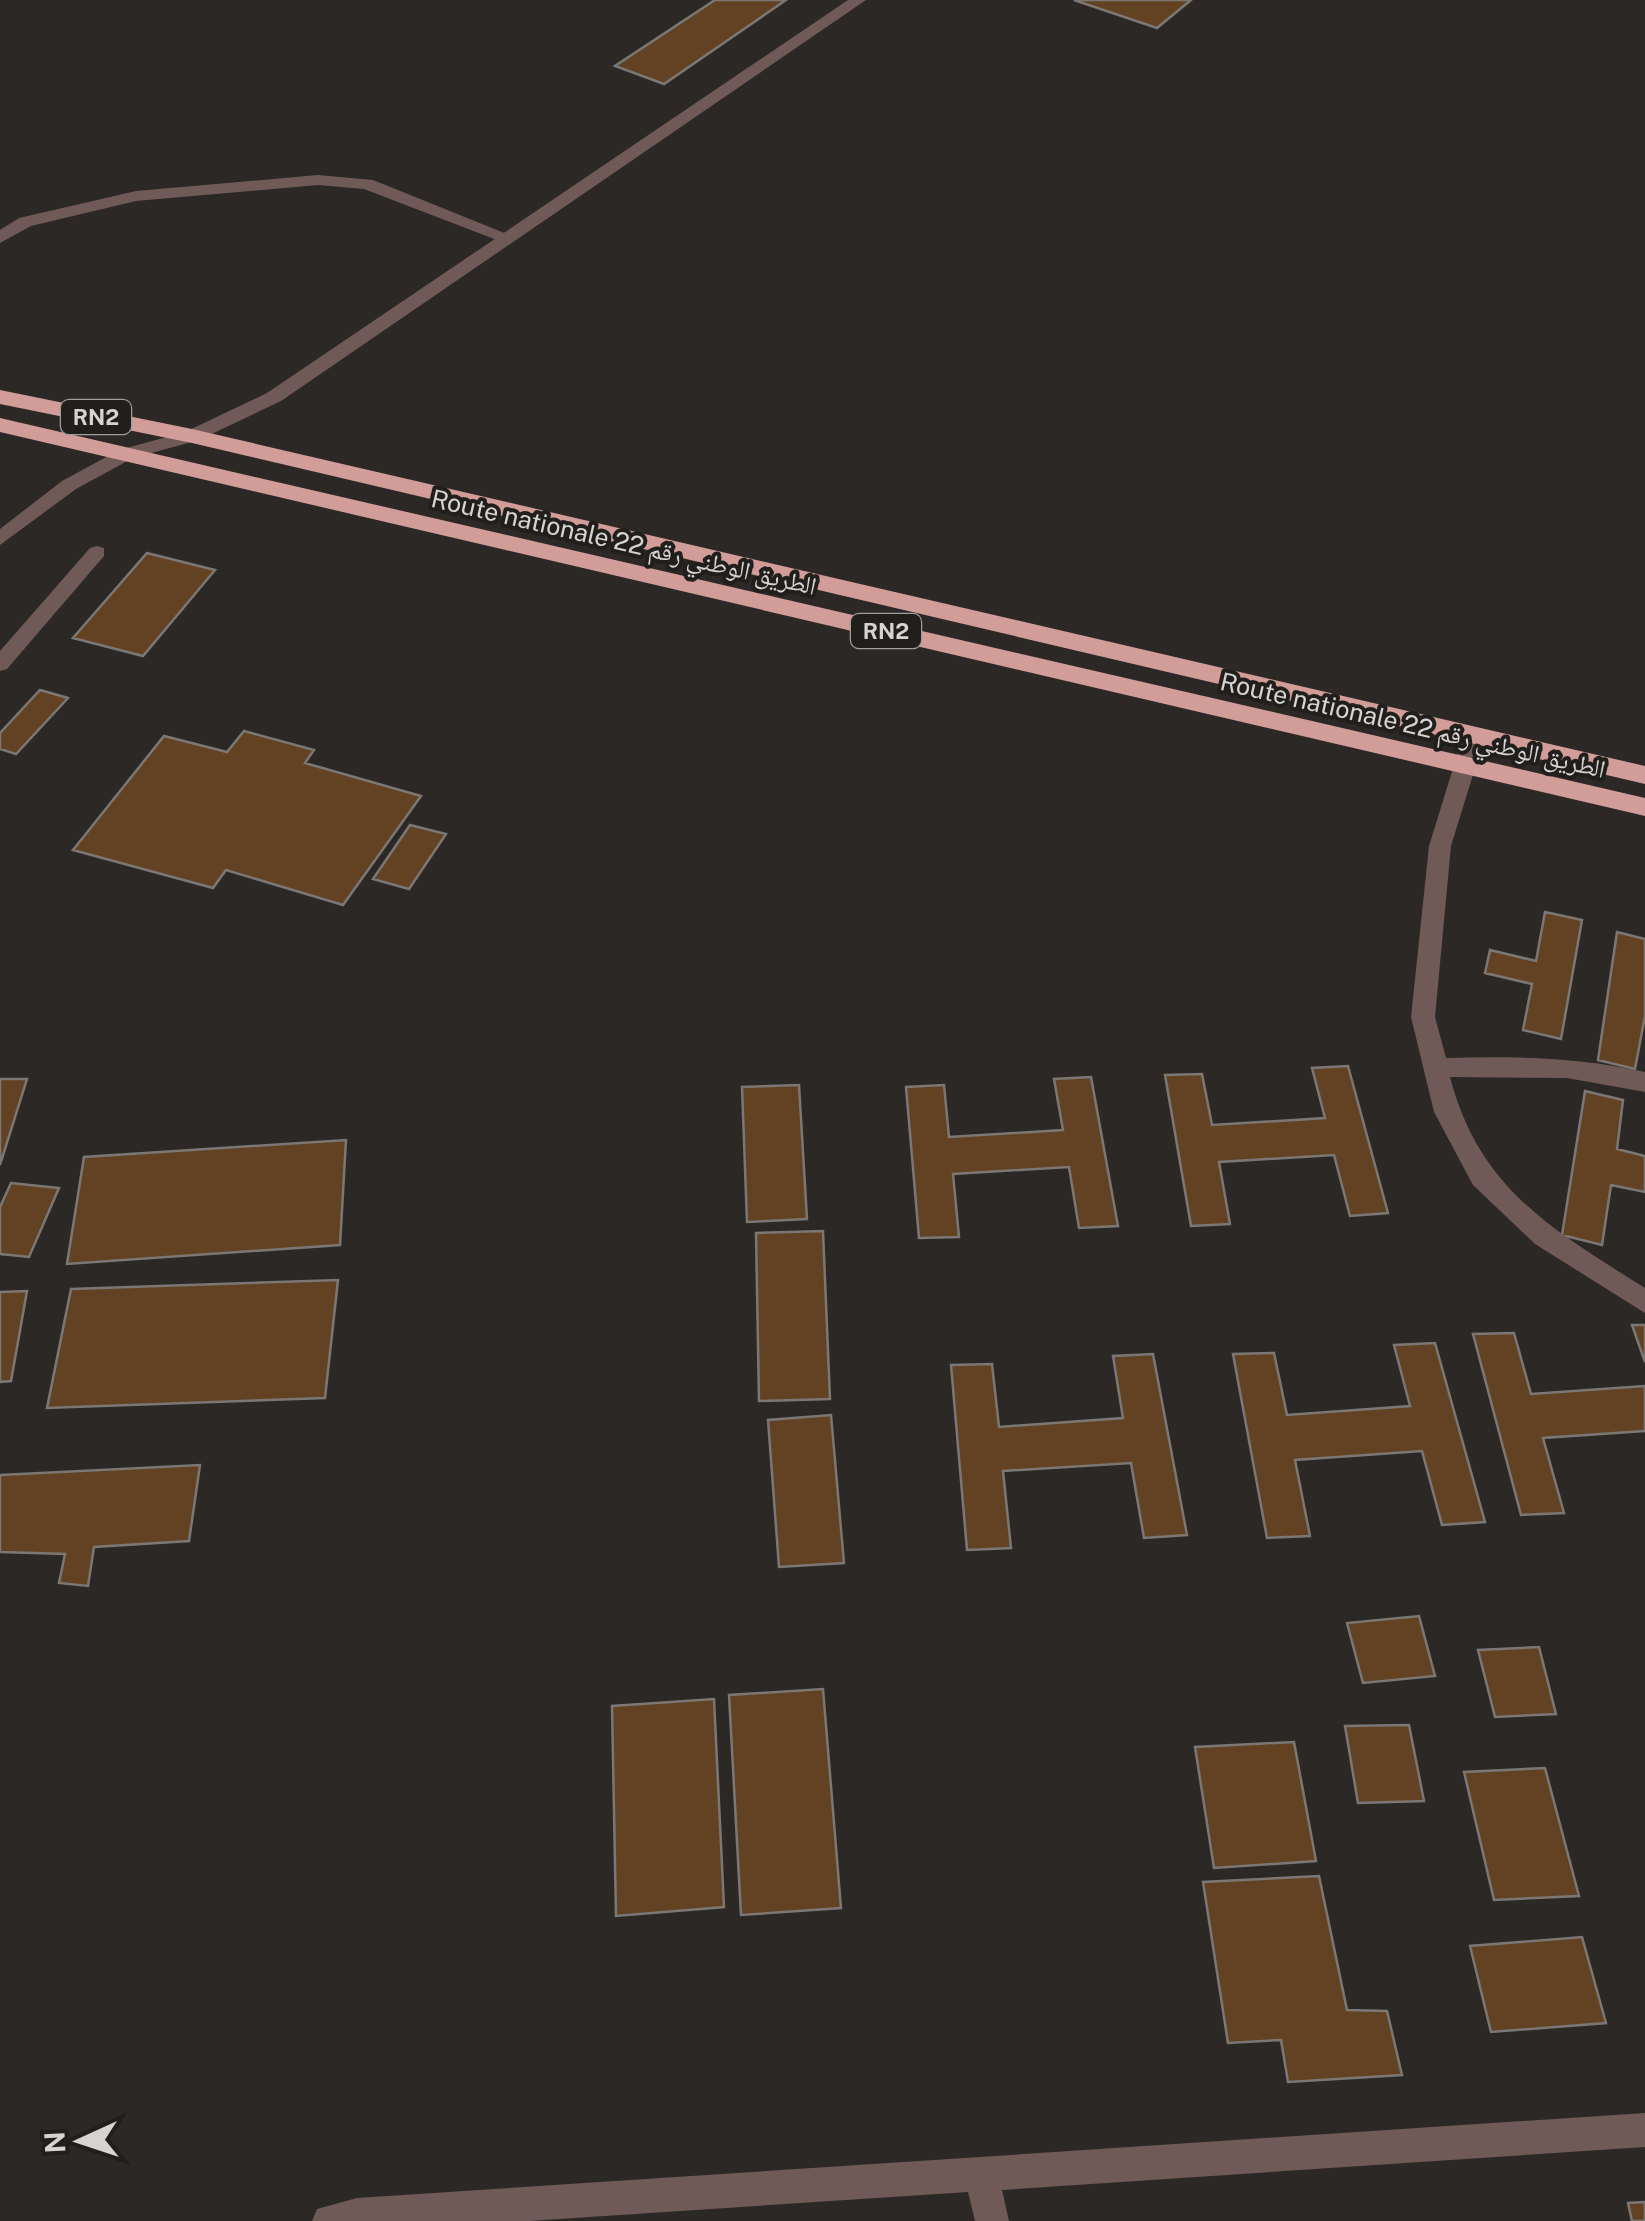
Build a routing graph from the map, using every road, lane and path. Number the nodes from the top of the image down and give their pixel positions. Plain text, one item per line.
1 (858, 0) edge
2 (0, 238) edge
3 (508, 238) junction
4 (0, 398) edge
5 (0, 425) edge
6 (192, 436) junction
7 (126, 454) junction
8 (0, 539) edge
9 (98, 552) dead end
10 (0, 664) edge
11 (1474, 736) junction
12 (1462, 765) junction
13 (1645, 774) edge
14 (1645, 807) edge
15 (1434, 1068) junction
16 (1645, 1082) edge
17 (1645, 1302) edge
18 (1645, 2130) edge
19 (981, 2172) junction
20 (328, 2221) edge
21 (992, 2221) edge

1 - 3 street
2 - 3 street
3 - 6 street
4 - 6 highway, Route nationale 22 الطريق الوطني رقم / RN2
5 - 7 highway, Route nationale 22 الطريق الوطني رقم / RN2
6 - 7 street
6 - 11 highway, Route nationale 22 الطريق الوطني رقم / RN2
7 - 8 street
7 - 12 highway, Route nationale 22 الطريق الوطني رقم / RN2
9 - 10 street
11 - 12 street
11 - 13 highway, Route nationale 22 الطريق الوطني رقم / RN2
12 - 14 highway, Route nationale 22 الطريق الوطني رقم / RN2
12 - 15 street
15 - 16 street
15 - 17 street
18 - 19 street
19 - 20 street
19 - 21 street

